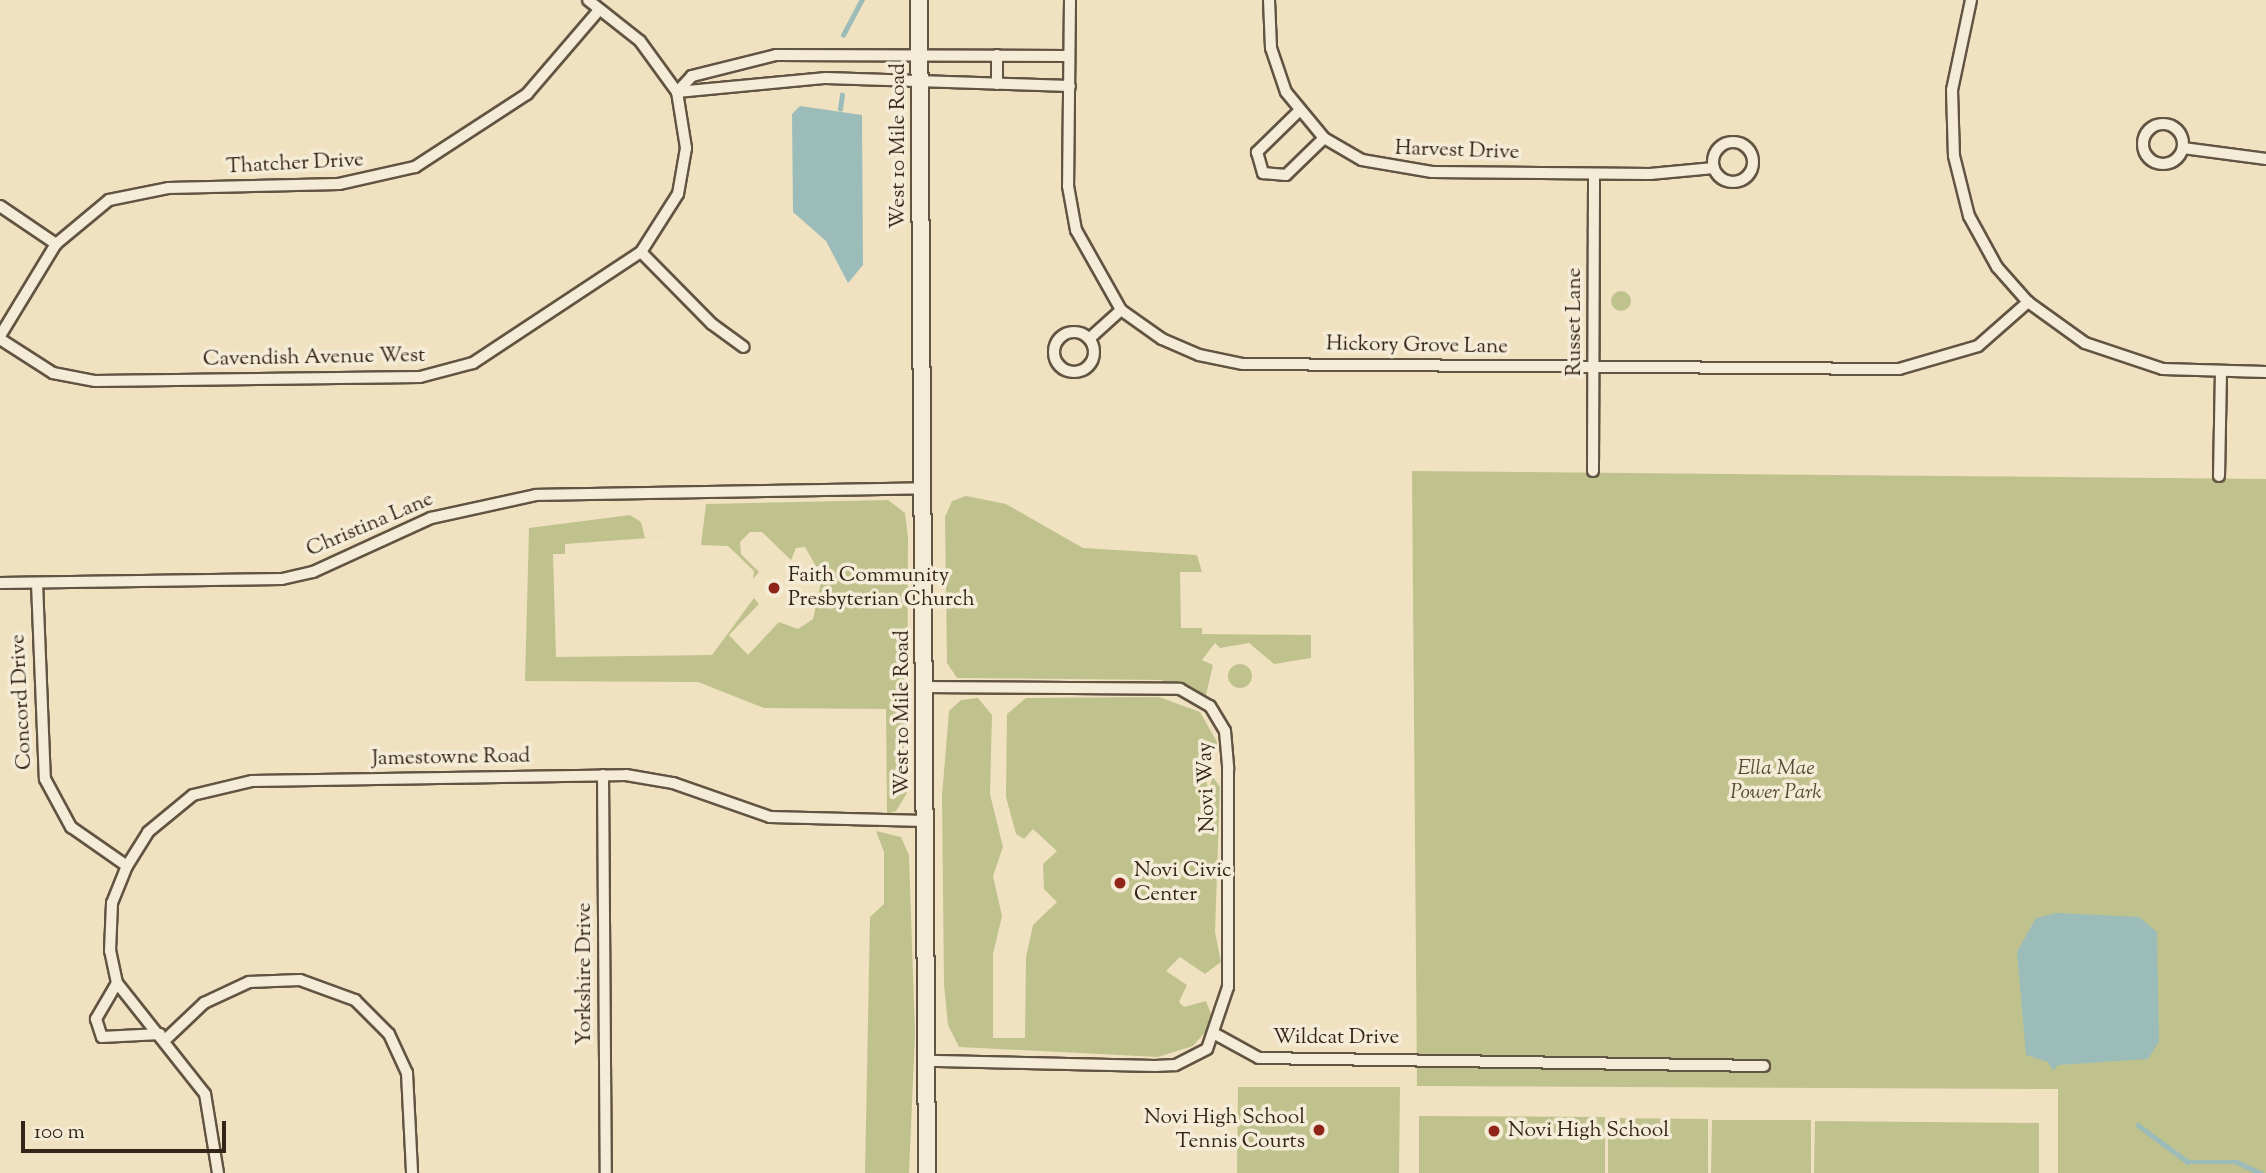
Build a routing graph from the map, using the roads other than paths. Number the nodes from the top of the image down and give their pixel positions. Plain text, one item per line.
1 (588, 0) edge
2 (919, 0) edge
3 (1070, 0) edge
4 (1269, 0) edge
5 (1971, 0) edge
6 (599, 10) junction
7 (825, 54) junction
8 (997, 55) junction
9 (1069, 55) junction
10 (919, 56) junction
11 (826, 78) junction
12 (919, 81) junction
13 (997, 84) junction
14 (1070, 86) junction
15 (677, 92) junction
16 (1299, 111) junction
17 (1324, 138) junction
18 (2183, 148) dead end
19 (2266, 159) edge
20 (1714, 167) dead end
21 (1594, 174) junction
22 (0, 206) edge
23 (56, 244) junction
24 (642, 252) junction
25 (2028, 302) junction
26 (1121, 310) junction
27 (0, 338) edge
28 (1090, 338) dead end
29 (744, 347) dead end
30 (1595, 367) junction
31 (2221, 372) junction
32 (2266, 372) edge
33 (1593, 471) dead end
34 (2219, 476) dead end
35 (922, 488) junction
36 (0, 583) edge
37 (37, 583) junction
38 (923, 687) junction
39 (603, 775) junction
40 (925, 821) junction
41 (127, 866) junction
42 (117, 984) junction
43 (1217, 1035) junction
44 (162, 1037) junction
45 (927, 1061) junction
46 (1764, 1066) dead end
47 (218, 1173) edge
48 (412, 1173) edge
49 (606, 1173) edge
50 (927, 1173) edge

1 - 6 street
2 - 10 main road, West 10 Mile Road
3 - 9 street, Hickory Grove Lane
4 - 16 street, Harvest Drive
5 - 25 street
6 - 15 street
6 - 23 street, Thatcher Drive
7 - 10 street
7 - 11 street
7 - 15 street
8 - 9 street
8 - 10 street
8 - 13 street
9 - 14 street, Hickory Grove Lane
10 - 12 main road, West 10 Mile Road
11 - 12 street
11 - 15 street
12 - 13 street
12 - 35 main road, West 10 Mile Road
13 - 14 street
14 - 26 street, Hickory Grove Lane
15 - 24 street, Cavendish Avenue West
16 - 17 street, Harvest Drive
16 - 17 street
17 - 21 street, Harvest Drive
18 - 19 street
20 - 21 street, Harvest Drive
21 - 30 street, Russet Lane
22 - 23 street
23 - 27 street, Thatcher Drive
24 - 27 street, Cavendish Avenue West
24 - 29 street
25 - 30 street, Hickory Grove Lane
25 - 31 street
26 - 28 street
26 - 30 street, Hickory Grove Lane
30 - 33 street, Russet Lane
31 - 32 street
31 - 34 street
35 - 37 street, Christina Lane
35 - 38 main road, West 10 Mile Road
36 - 37 street, Christina Lane
37 - 41 street, Concord Drive
38 - 40 main road, West 10 Mile Road
38 - 43 street, Novi Way
39 - 40 street, Jamestowne Road
39 - 41 street, Jamestowne Road
39 - 49 street, Yorkshire Drive
40 - 45 main road, West 10 Mile Road
41 - 42 street, Jamestowne Road
42 - 44 street
42 - 44 street
43 - 45 street
43 - 46 street, Wildcat Drive
44 - 47 street
44 - 48 street
45 - 50 main road, West 10 Mile Road

